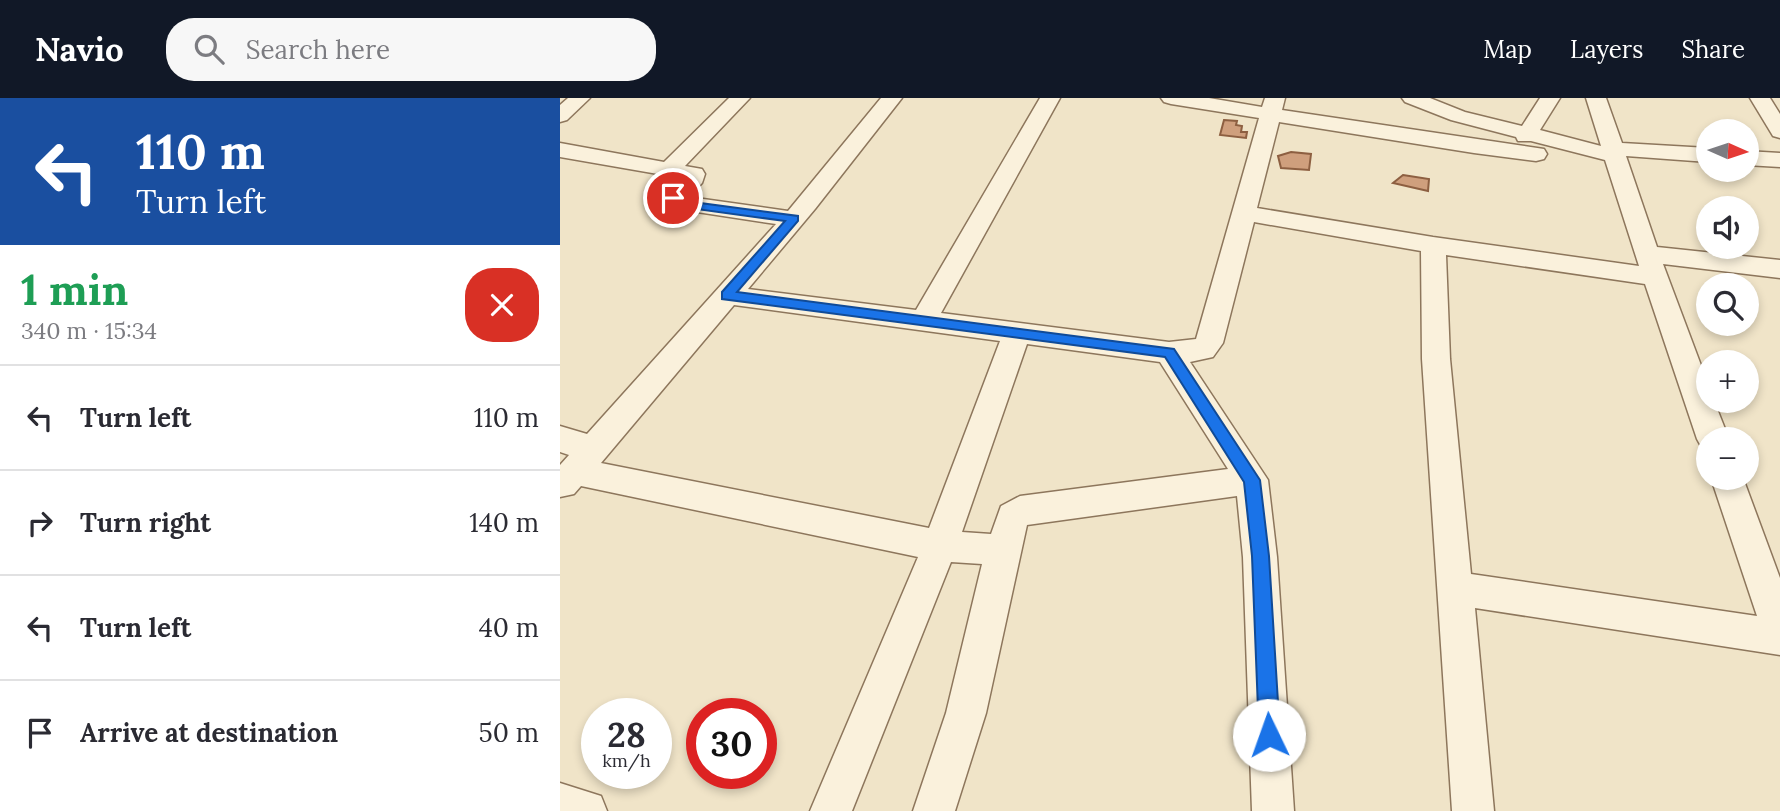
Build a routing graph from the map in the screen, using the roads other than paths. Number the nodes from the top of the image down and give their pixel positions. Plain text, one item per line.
1 (580, 98) edge
2 (740, 98) edge
3 (892, 98) edge
4 (1050, 98) edge
5 (1171, 98) edge
6 (1230, 98) edge
7 (1412, 98) edge
8 (1550, 98) edge
9 (1596, 98) edge
10 (1760, 98) edge
11 (1267, 107) edge
12 (560, 116) edge
13 (1780, 132) edge
14 (1527, 136) junction
15 (560, 150) edge
16 (1609, 152) junction
17 (1696, 155) edge
18 (1759, 159) edge
19 (1780, 160) edge
20 (669, 169) junction
21 (1244, 213) junction
22 (794, 219) junction
23 (1433, 245) junction
24 (1651, 265) junction
25 (1780, 269) edge
26 (727, 295) junction
27 (923, 321) junction
28 (1017, 333) junction
29 (1169, 353) junction
30 (1709, 427) edge
31 (560, 439) edge
32 (576, 469) edge
33 (1252, 480) junction
34 (1731, 490) edge
35 (940, 546) junction
36 (1003, 550) junction
37 (1454, 588) junction
38 (1780, 628) edge
39 (1780, 637) edge
40 (560, 804) edge
41 (586, 811) edge
42 (831, 811) edge
43 (934, 811) edge
44 (1273, 811) edge
45 (1473, 811) edge

1 - 12 street
2 - 20 street
3 - 22 street
4 - 27 street
5 - 11 street
6 - 11 street
7 - 14 street
8 - 14 street
9 - 16 street
10 - 13 street
11 - 16 street
11 - 21 street
14 - 16 street
15 - 20 street
16 - 17 street
16 - 24 street
18 - 19 street
20 - 22 street
21 - 23 street
21 - 29 street
22 - 26 street
23 - 24 street
23 - 37 street
24 - 25 street
24 - 30 street
26 - 27 street
26 - 32 street
27 - 28 street
28 - 29 street
28 - 35 street
29 - 33 street
31 - 32 street
32 - 35 street
33 - 36 street
33 - 44 street
34 - 38 street
35 - 36 street
35 - 42 street
36 - 43 street
37 - 39 street
37 - 45 street
40 - 41 street

